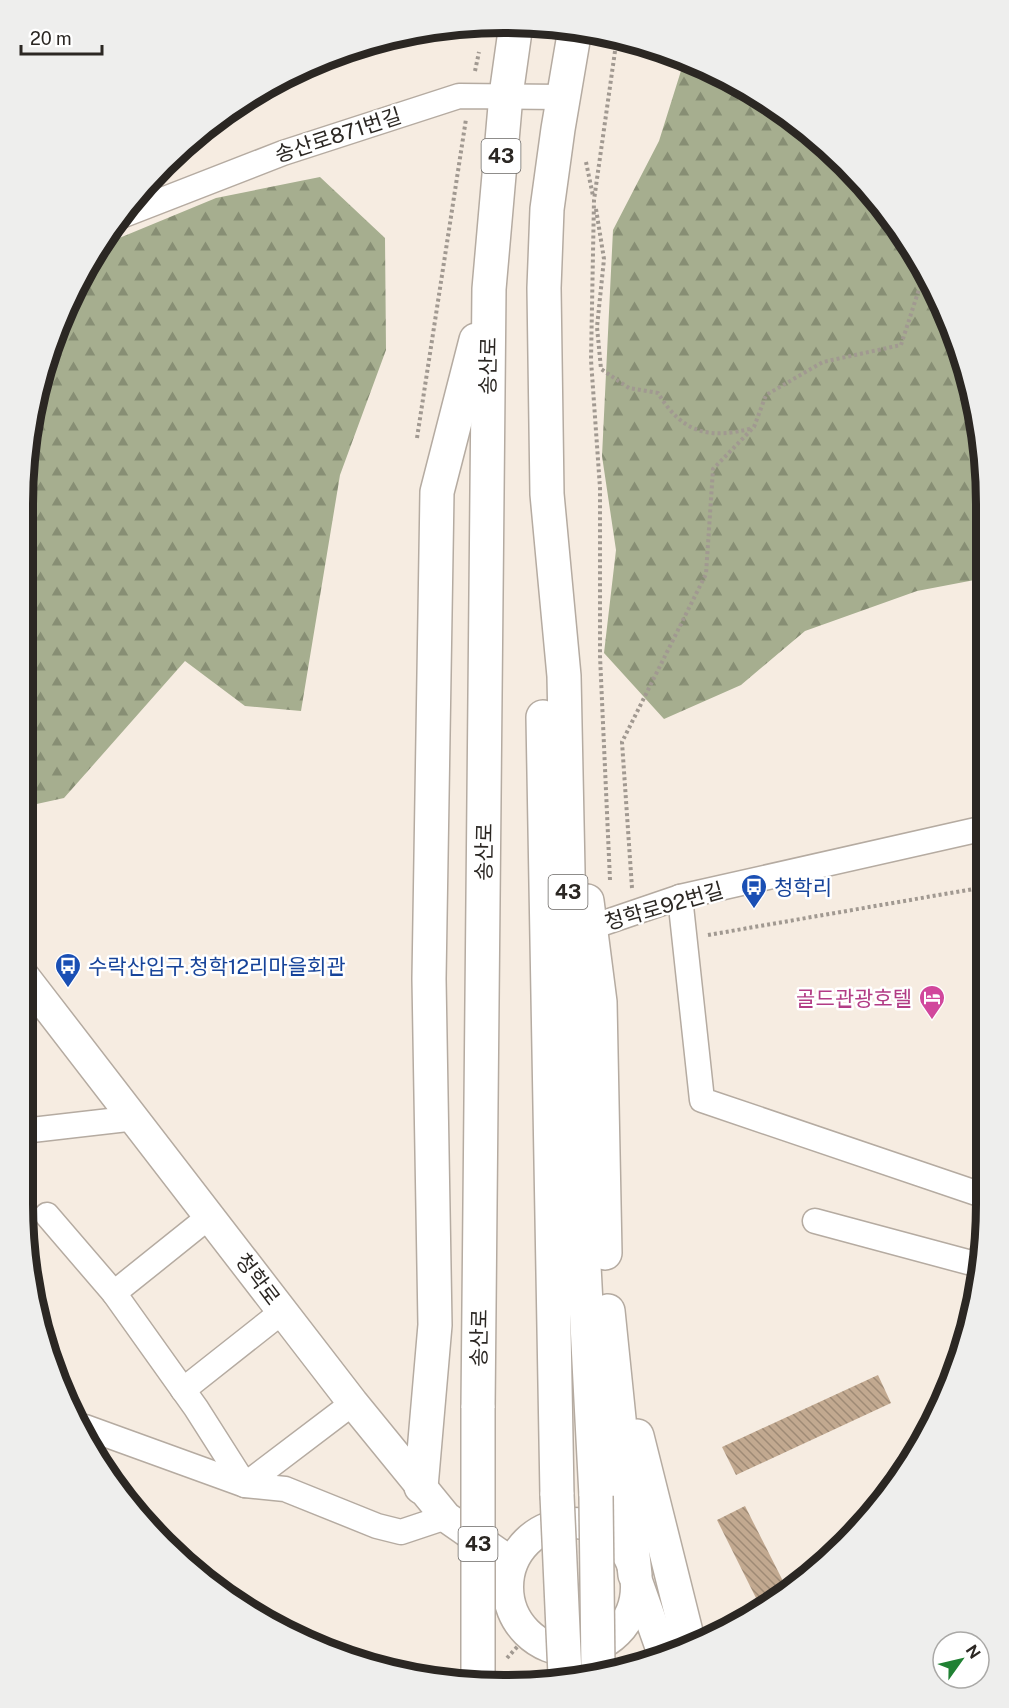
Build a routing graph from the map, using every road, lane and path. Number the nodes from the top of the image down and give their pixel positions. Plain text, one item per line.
1 (515, 33) edge
2 (573, 38) edge
3 (616, 46) edge
4 (506, 95) junction
5 (563, 97) junction
6 (558, 129) junction
7 (594, 200) junction
8 (136, 210) edge
9 (921, 284) edge
10 (489, 289) junction
11 (754, 427) junction
12 (547, 494) junction
13 (564, 676) junction
14 (976, 830) edge
15 (610, 887) dead end
16 (976, 888) edge
17 (680, 897) junction
18 (634, 913) junction
19 (589, 928) junction
20 (685, 939) junction
21 (33, 988) edge
22 (136, 1118) junction
23 (33, 1130) edge
24 (976, 1193) edge
25 (47, 1215) dead end
26 (210, 1216) junction
27 (815, 1221) dead end
28 (972, 1263) edge
29 (114, 1293) junction
30 (283, 1311) junction
31 (610, 1336) junction
32 (183, 1390) junction
33 (353, 1402) junction
34 (91, 1429) edge
35 (245, 1485) junction
36 (421, 1487) junction
37 (446, 1517) junction
38 (512, 1563) junction
39 (635, 1575) junction
40 (687, 1638) edge
41 (661, 1648) edge
42 (560, 1662) edge
43 (598, 1666) edge
44 (578, 1669) edge
45 (478, 1674) edge

1 - 4 main road, 송산로 / 43
2 - 5 main road, 43
3 - 7 path
4 - 5 street, 송산로871번길
4 - 8 street, 송산로871번길
4 - 10 main road, 송산로 / 43
5 - 6 main road, 43
6 - 7 path
6 - 12 main road, 43
7 - 11 path
7 - 15 path
9 - 11 path
10 - 36 main road
10 - 45 main road, 송산로 / 43, bridge
11 - 18 path
12 - 13 main road, 43
12 - 42 main road, bridge
13 - 19 main road
13 - 43 main road, 43, bridge
14 - 17 street, 청학로92번길
16 - 20 path
17 - 18 street, 청학로92번길
17 - 20 street
18 - 19 street, 청학로92번길
19 - 31 main road
20 - 24 street
21 - 22 street, 청학로
22 - 23 street
22 - 26 street, 청학로
25 - 29 street
26 - 29 street
26 - 30 street, 청학로
27 - 28 street
29 - 32 street
30 - 32 street
30 - 33 street, 청학로
31 - 39 main road
31 - 40 main road
32 - 35 street
33 - 35 street
33 - 36 street, 청학로
34 - 35 street
35 - 37 street
36 - 37 street, 청학로
37 - 38 street, 청학로
38 - 39 street
38 - 42 street
39 - 41 street
39 - 42 street
42 - 44 street

